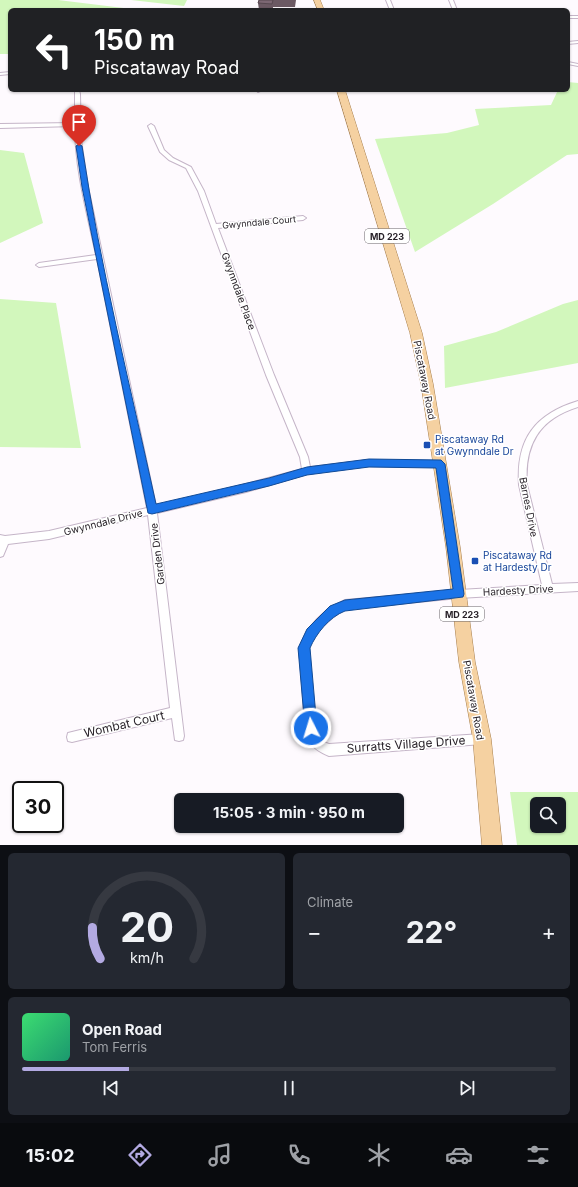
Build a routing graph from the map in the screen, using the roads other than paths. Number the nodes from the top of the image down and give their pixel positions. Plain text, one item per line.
1 (77, 92) edge
2 (342, 92) edge
3 (78, 124) junction
4 (0, 126) edge
5 (151, 126) dead end
6 (304, 218) dead end
7 (215, 226) junction
8 (99, 257) junction
9 (39, 265) dead end
10 (578, 404) edge
11 (441, 464) junction
12 (307, 471) junction
13 (152, 510) junction
14 (3, 539) edge
15 (0, 553) edge
16 (578, 587) edge
17 (548, 588) junction
18 (459, 594) junction
19 (176, 712) junction
20 (179, 736) dead end
21 (72, 737) dead end
22 (482, 739) junction
23 (492, 845) edge

1 - 3 street, Garden Drive
2 - 11 main road, Piscataway Road / MD 223
3 - 4 street
3 - 8 street, Garden Drive
5 - 7 street, Gwynndale Place
6 - 7 street, Gwynndale Court
7 - 12 street, Gwynndale Place
8 - 9 street
8 - 13 street, Garden Drive
10 - 17 street, Barnes Drive
11 - 12 street, Gwynndale Drive
11 - 18 main road, Piscataway Road / MD 223
12 - 13 street, Gwynndale Drive
13 - 14 street, Gwynndale Drive
13 - 19 street, Garden Drive
14 - 15 street
16 - 17 street, Hardesty Drive
17 - 18 street, Hardesty Drive
18 - 22 main road, Piscataway Road / MD 223
18 - 22 street, Surratts Village Drive
19 - 20 street, Garden Drive
19 - 21 street, Wombat Court
22 - 23 main road, Piscataway Road / MD 223

